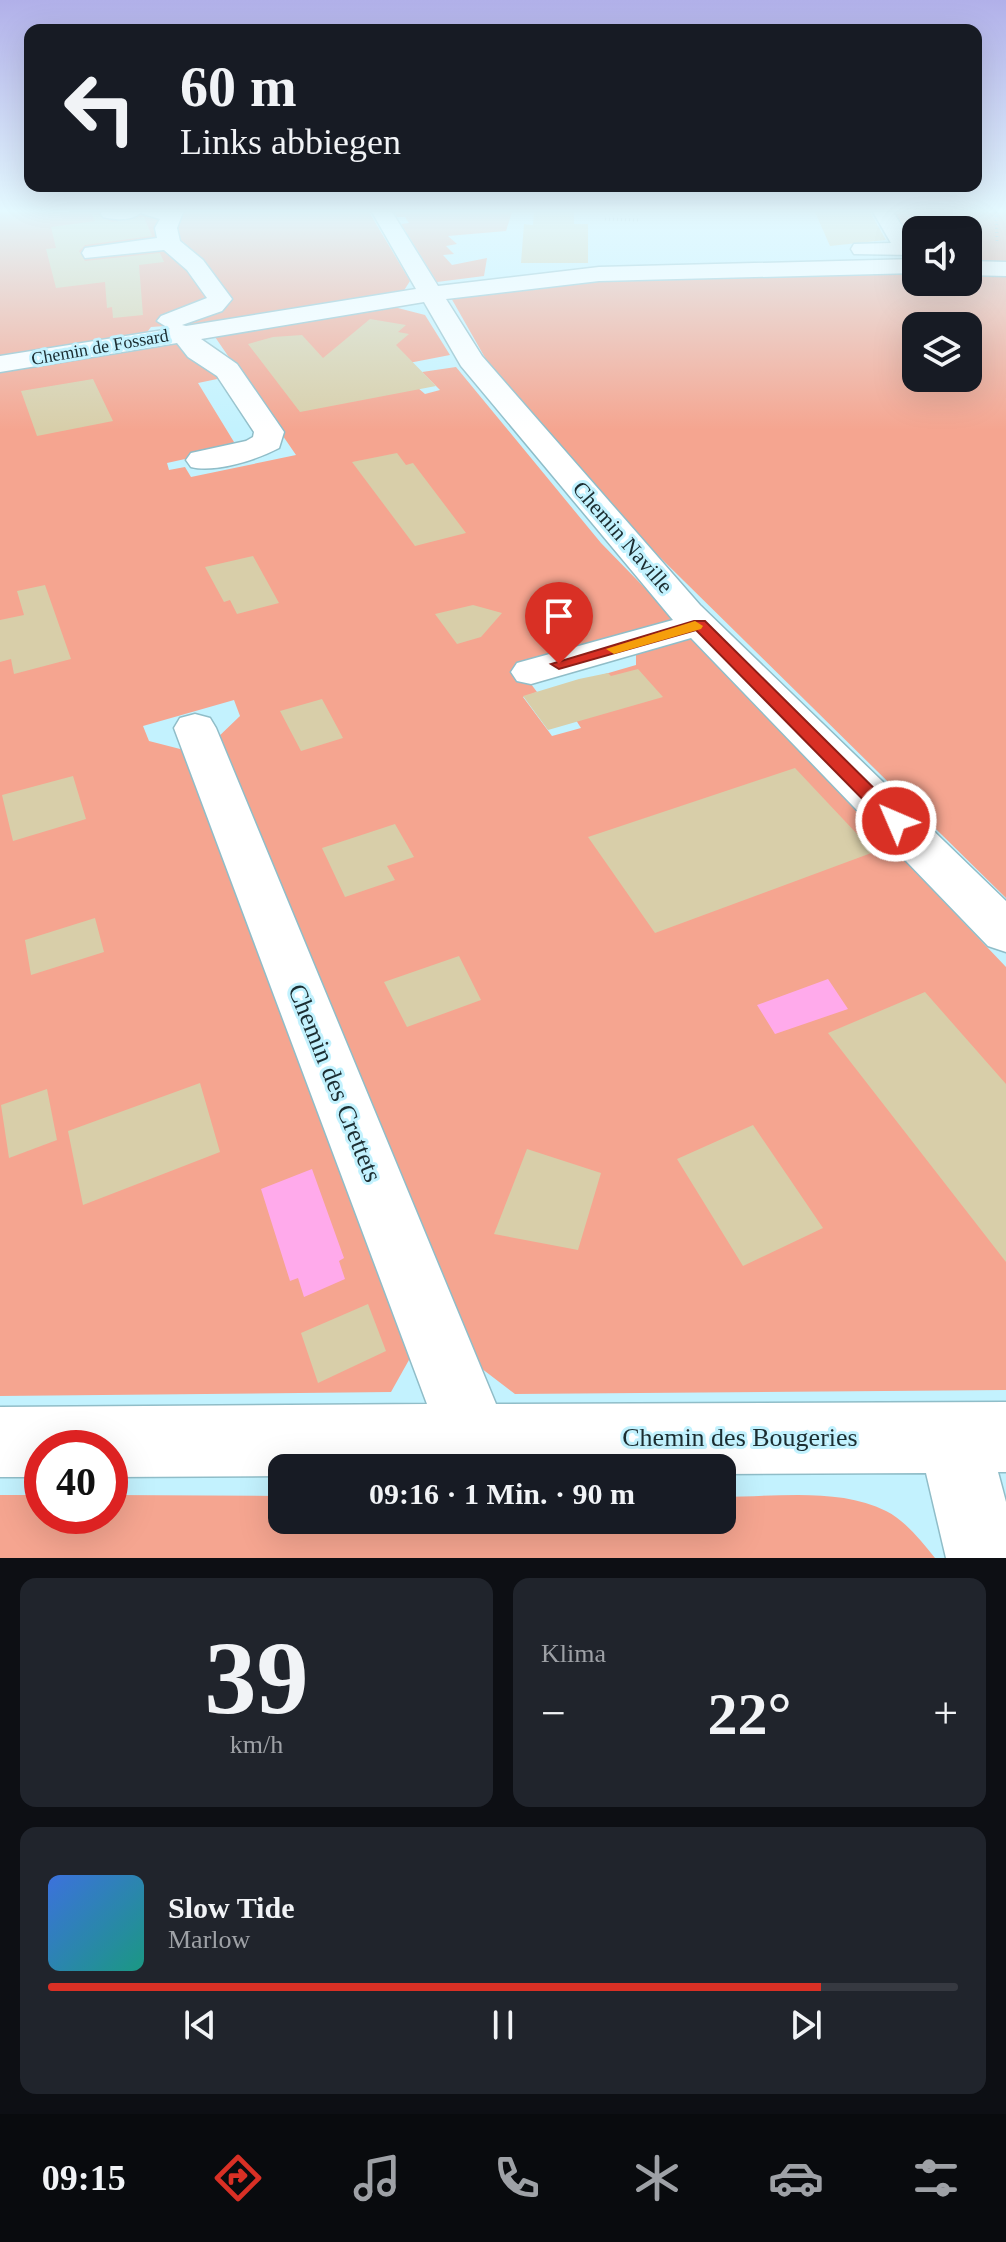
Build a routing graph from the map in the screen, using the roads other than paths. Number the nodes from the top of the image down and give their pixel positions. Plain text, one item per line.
1 (213, 285) edge
2 (422, 285) edge
3 (502, 285) edge
4 (427, 293) junction
5 (160, 295) dead end
6 (165, 332) junction
7 (0, 364) edge
8 (202, 460) dead end
9 (699, 624) junction
10 (531, 672) dead end
11 (195, 728) dead end
12 (1006, 932) edge
13 (979, 1437) edge
14 (475, 1438) junction
15 (0, 1442) edge
16 (984, 1558) edge

1 - 6 street
2 - 4 street, Chemin Naville
3 - 4 street, Chemin de Fossard
4 - 6 street, Chemin de Fossard
4 - 9 street, Chemin Naville
5 - 6 street
6 - 7 street, Chemin de Fossard
6 - 8 street
9 - 10 street
9 - 12 street, Chemin Naville
11 - 14 street, Chemin des Crettets
13 - 14 street, Chemin des Bougeries
13 - 16 street, Chemin des Bougeries
14 - 15 street, Chemin des Bougeries

